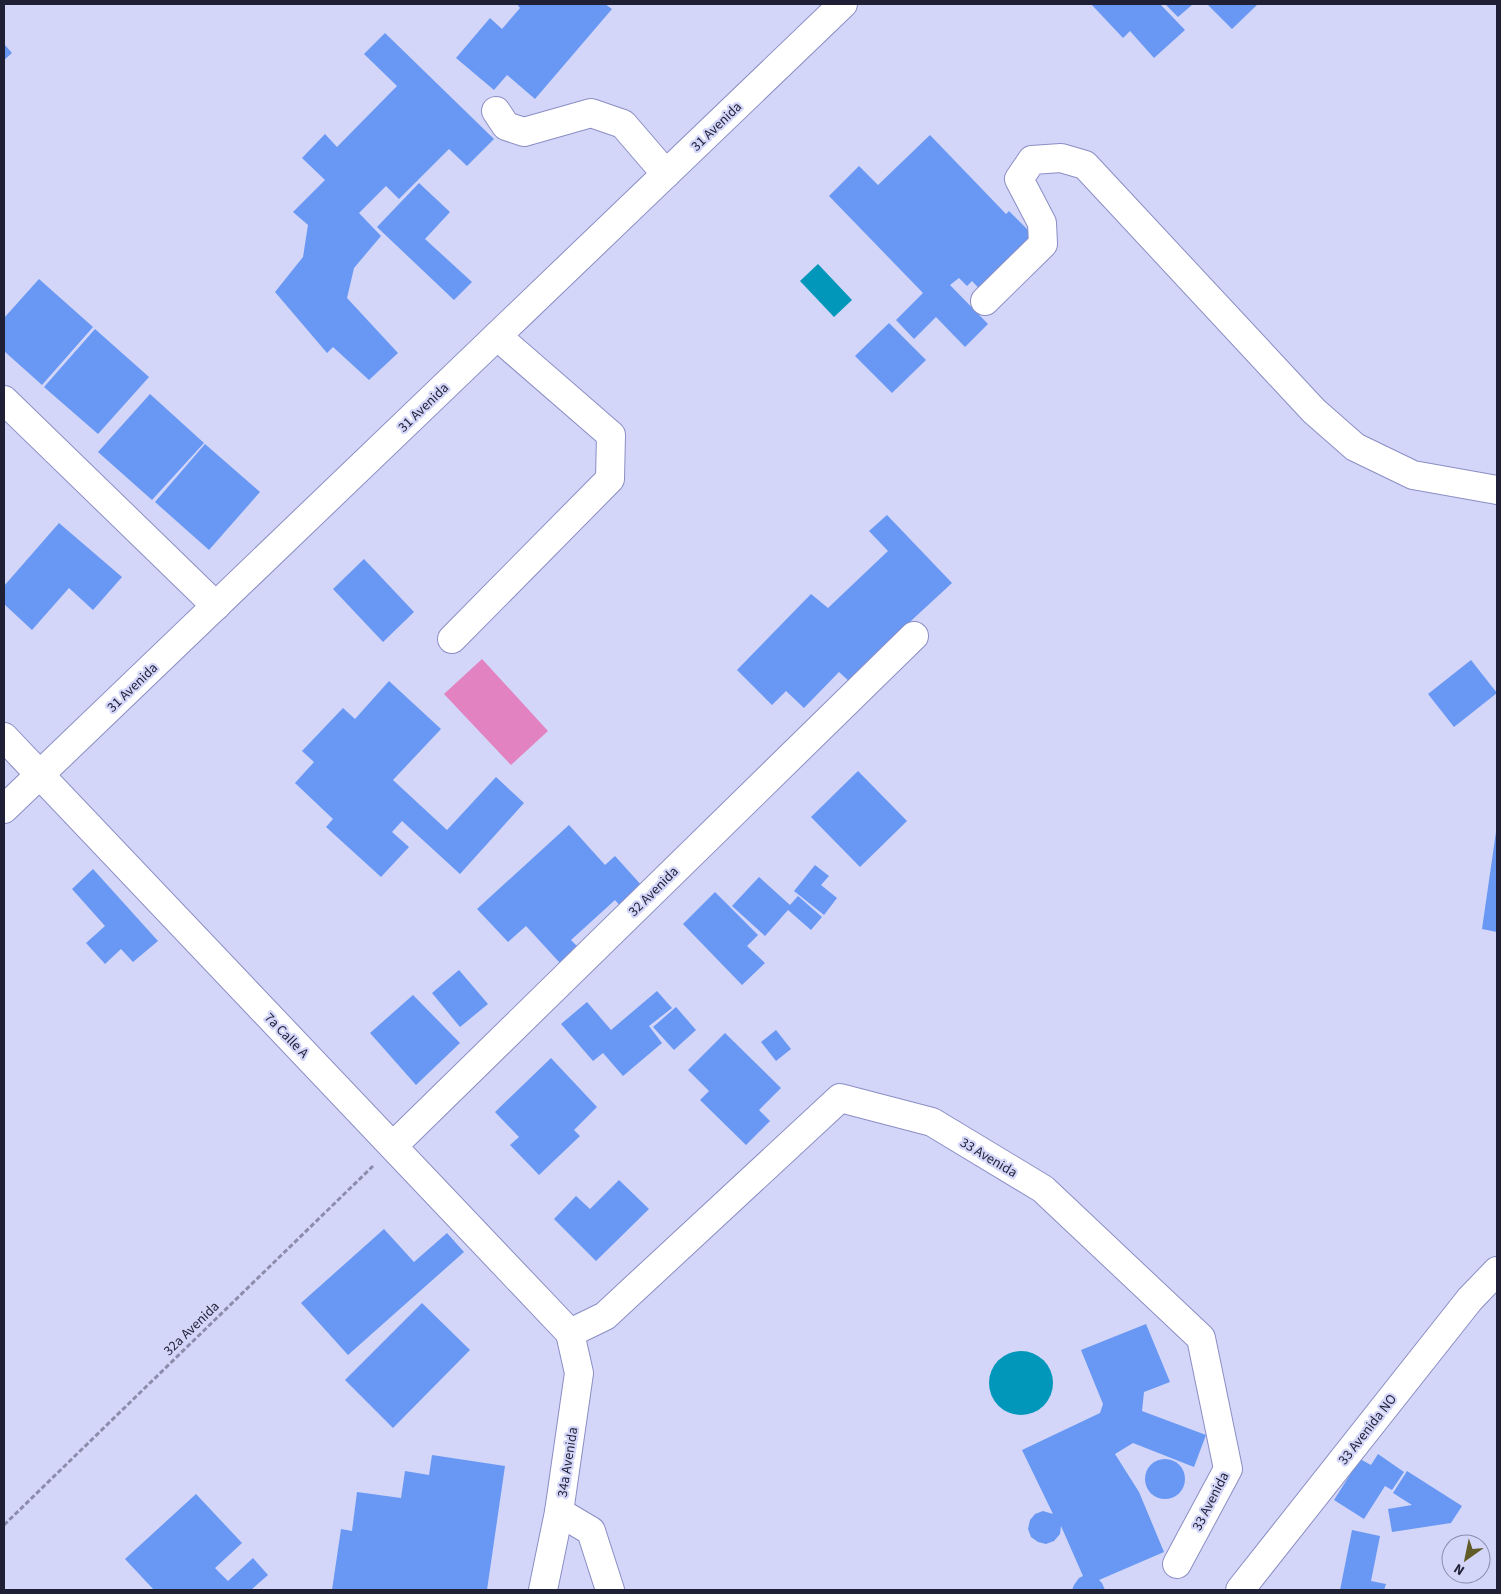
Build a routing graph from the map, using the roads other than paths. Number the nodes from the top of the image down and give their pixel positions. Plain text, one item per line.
1 (843, 4) edge
2 (496, 110) dead end
3 (666, 174) junction
4 (985, 301) dead end
5 (497, 336) junction
6 (4, 400) edge
7 (1497, 490) edge
8 (216, 606) junction
9 (914, 636) dead end
10 (452, 639) dead end
11 (4, 737) edge
12 (40, 775) junction
13 (4, 809) edge
14 (393, 1146) junction
15 (1497, 1271) edge
16 (570, 1333) junction
17 (559, 1512) junction
18 (1177, 1564) dead end
19 (543, 1590) edge
20 (610, 1590) edge
21 (1240, 1590) edge

1 - 3 street, 31 Avenida
2 - 3 street
3 - 5 street, 31 Avenida
4 - 7 street
5 - 8 street, 31 Avenida
5 - 10 street
6 - 8 street
8 - 12 street, 31 Avenida
9 - 14 street, 32 Avenida
11 - 12 street, 7a Calle A
12 - 13 street, 31 Avenida
12 - 14 street, 7a Calle A
14 - 16 street, 7a Calle A
15 - 21 street, 33 Avenida NO
16 - 17 street, 34a Avenida
16 - 18 street, 33 Avenida
17 - 19 street, 34a Avenida
17 - 20 street

